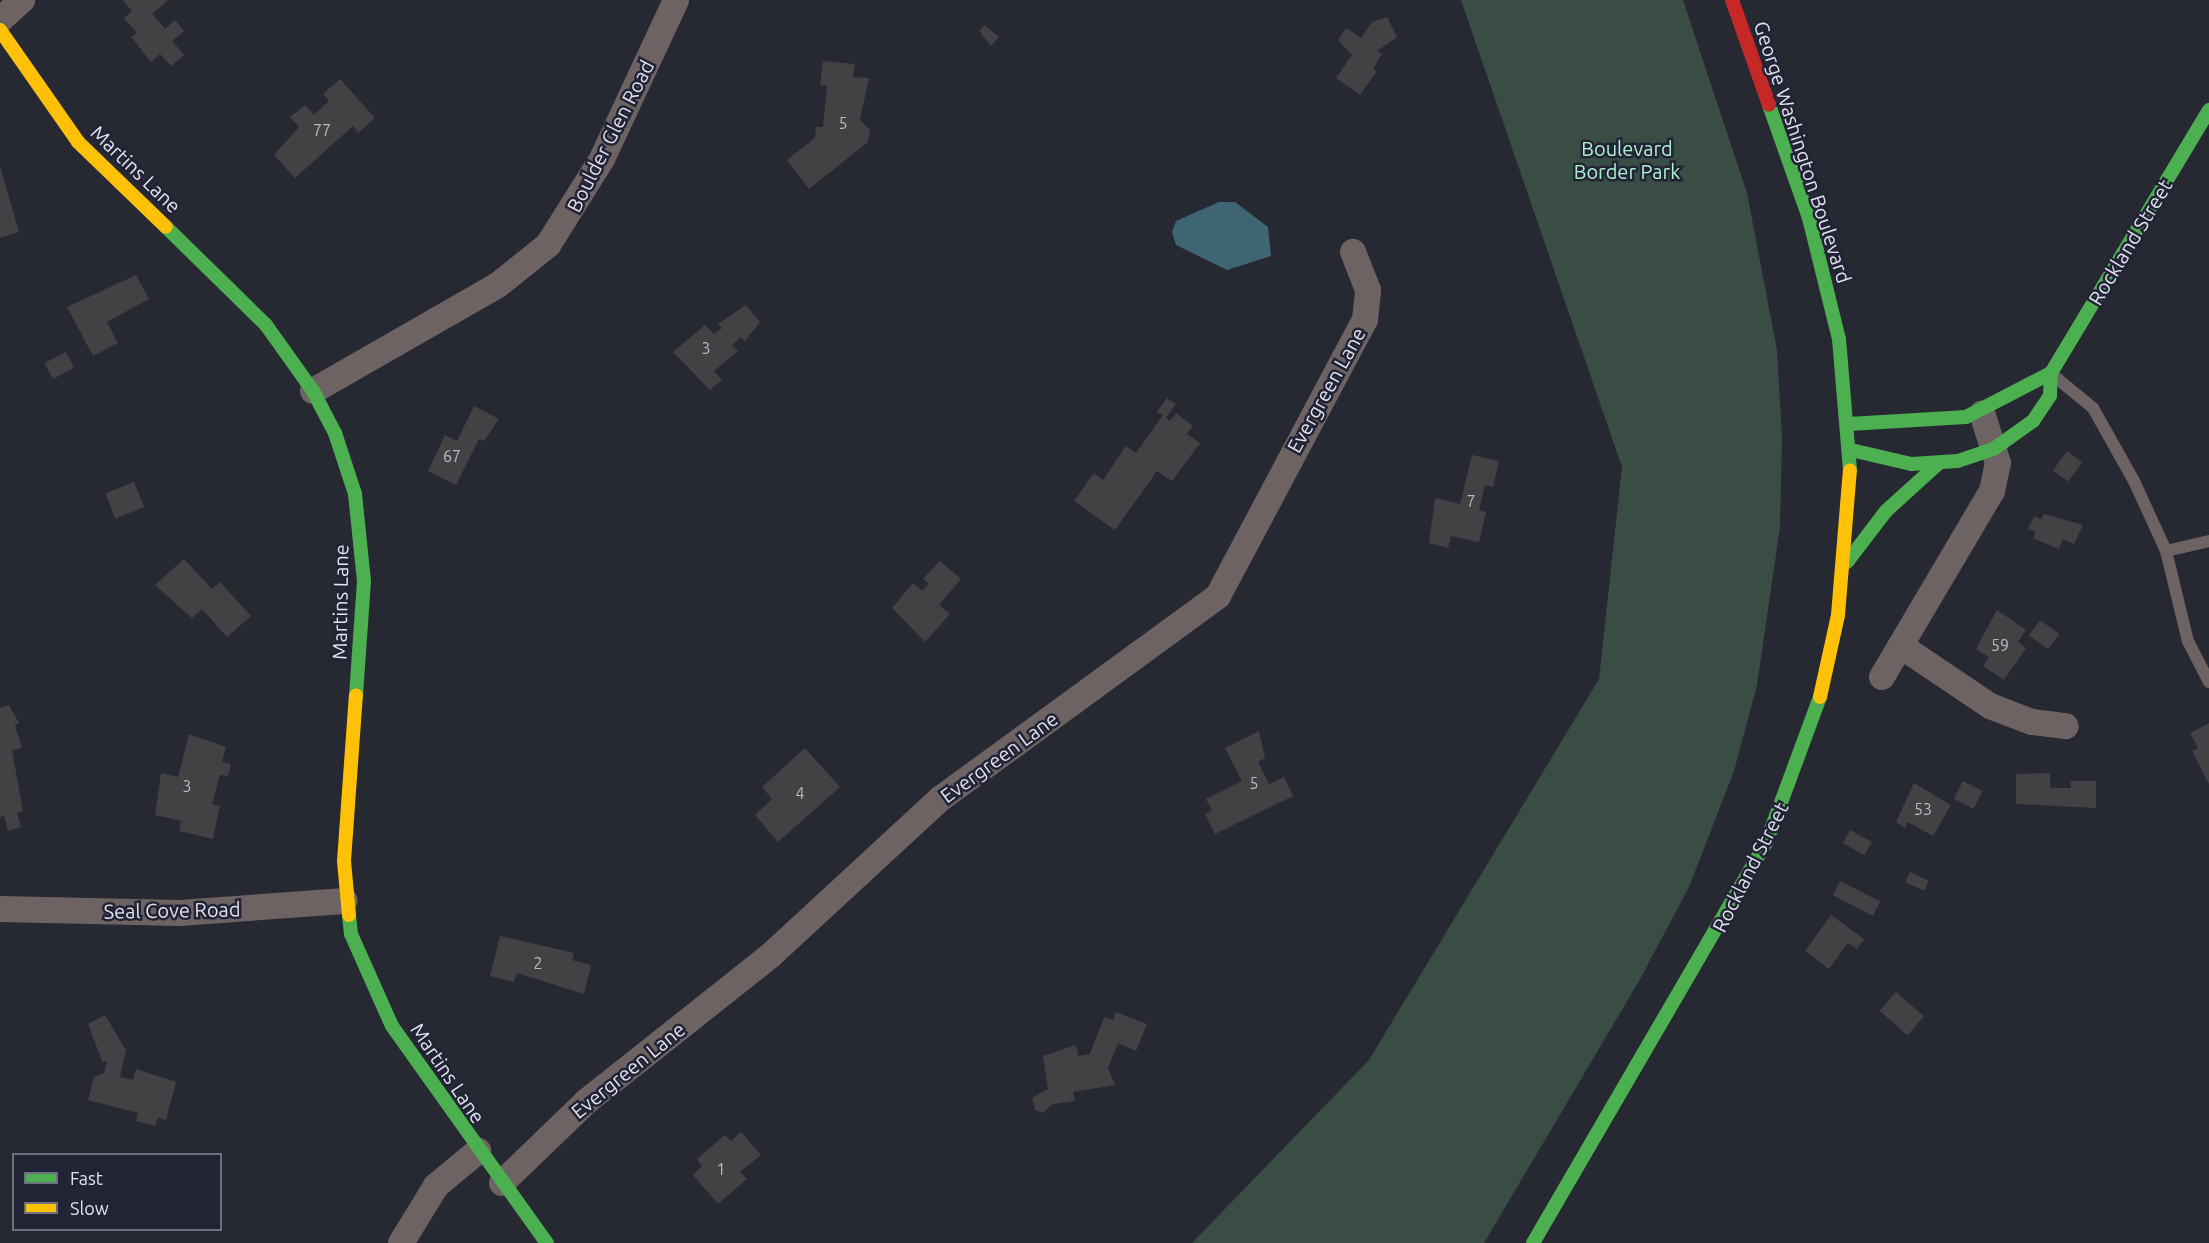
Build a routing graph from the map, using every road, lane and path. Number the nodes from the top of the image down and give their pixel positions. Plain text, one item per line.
1 (22, 0) edge
2 (676, 0) edge
3 (1732, 0) edge
4 (0, 20) edge
5 (0, 30) edge
6 (2209, 110) edge
7 (1353, 252) dead end
8 (2051, 374) junction
9 (313, 391) junction
10 (1982, 413) junction
11 (1849, 424) junction
12 (1995, 448) junction
13 (1851, 450) junction
14 (1939, 463) junction
15 (2209, 541) edge
16 (2166, 551) junction
17 (1847, 562) junction
18 (1901, 646) junction
19 (1882, 677) dead end
20 (2209, 681) edge
21 (2066, 726) dead end
22 (345, 901) junction
23 (0, 909) edge
24 (478, 1151) junction
25 (502, 1183) junction
26 (401, 1243) edge
27 (548, 1243) edge
28 (1533, 1243) edge

1 - 4 street
2 - 9 street, Boulder Glen Road
3 - 11 main road, George Washington Boulevard
5 - 9 main road, Martins Lane
6 - 8 main road, Rockland Street
7 - 25 street, Evergreen Lane
8 - 10 main road
8 - 12 main road, Rockland Street
8 - 16 lane
9 - 22 main road, Martins Lane
10 - 11 main road
10 - 12 street
11 - 13 main road, Rockland Street
12 - 14 main road, Rockland Street
12 - 18 street
13 - 14 main road, Rockland Street
13 - 17 main road, Rockland Street
14 - 17 main road
15 - 16 lane
16 - 20 lane
17 - 28 main road, Rockland Street
18 - 19 street
18 - 21 street
22 - 23 street, Seal Cove Road
22 - 24 main road, Martins Lane
24 - 25 main road, Martins Lane
24 - 26 street
25 - 27 main road, Martins Lane

